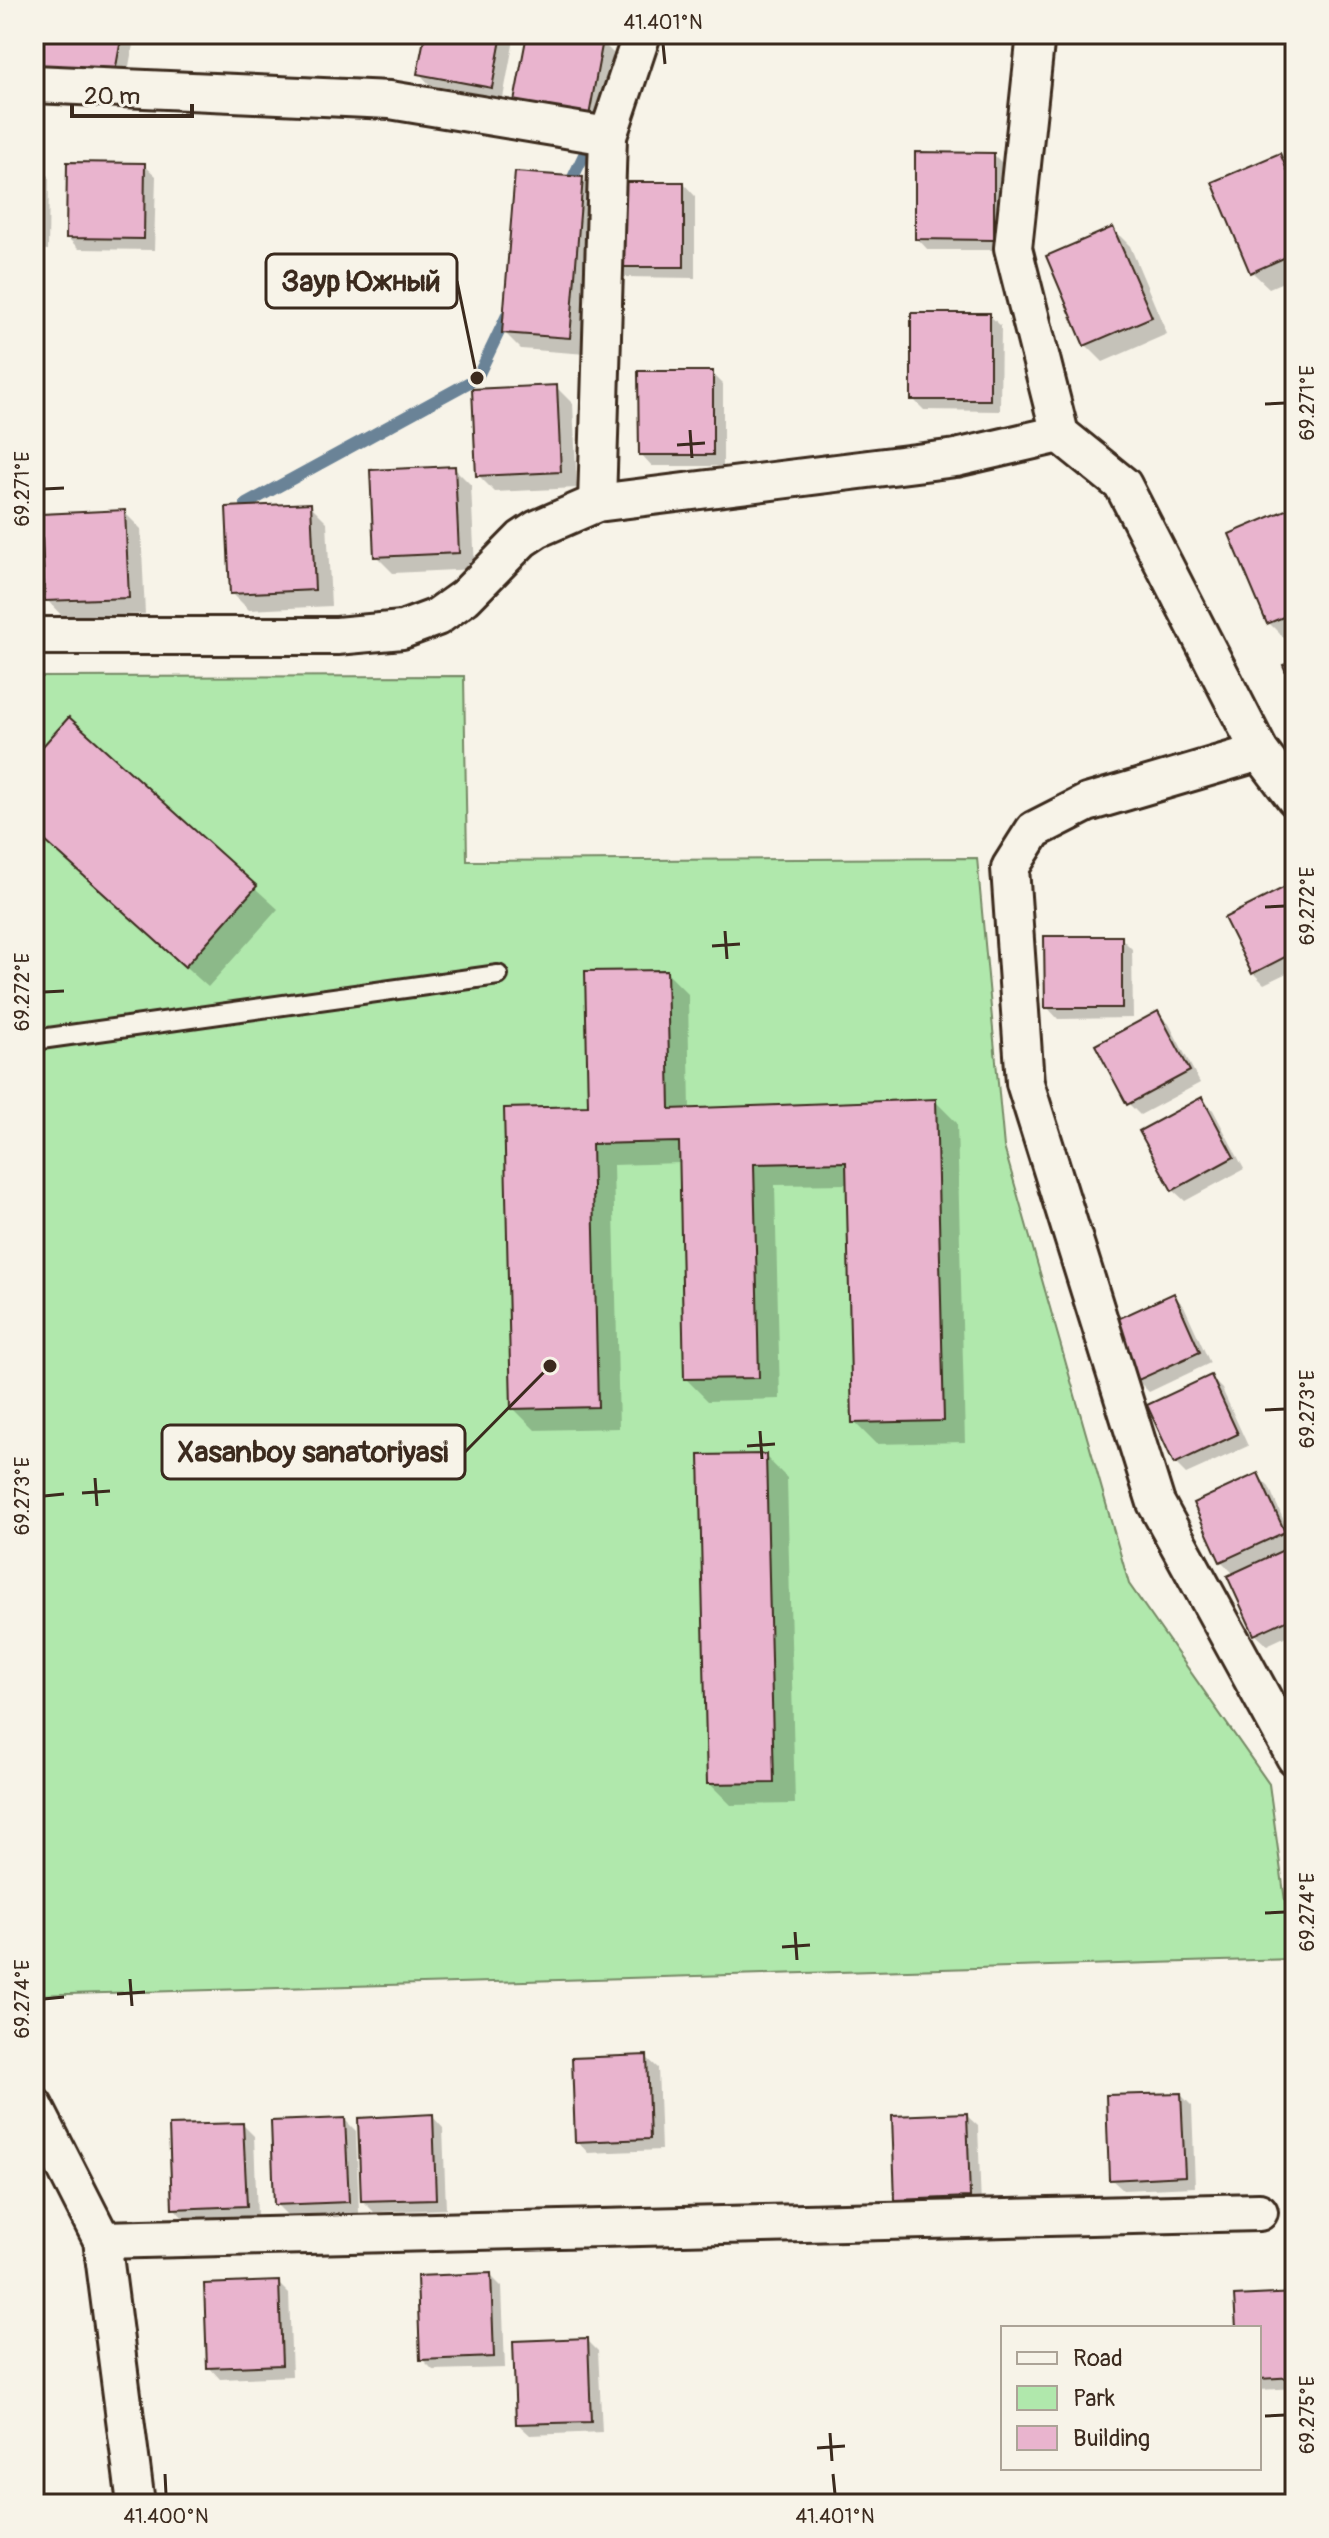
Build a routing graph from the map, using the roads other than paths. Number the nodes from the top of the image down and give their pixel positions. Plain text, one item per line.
1 (642, 34) edge
2 (1036, 34) edge
3 (34, 84) edge
4 (608, 136) junction
5 (1060, 434) junction
6 (597, 503) junction
7 (34, 636) edge
8 (1260, 752) junction
9 (1295, 798) edge
10 (498, 975) dead end
11 (34, 1040) edge
12 (1295, 1757) edge
13 (34, 2106) edge
14 (1259, 2212) dead end
15 (102, 2240) junction
16 (136, 2504) edge

1 - 4 street
2 - 5 street
3 - 4 street
4 - 6 street
5 - 6 street
5 - 8 street
6 - 7 street
8 - 9 street
8 - 12 street
10 - 11 lane
13 - 15 street
14 - 15 street
15 - 16 street

